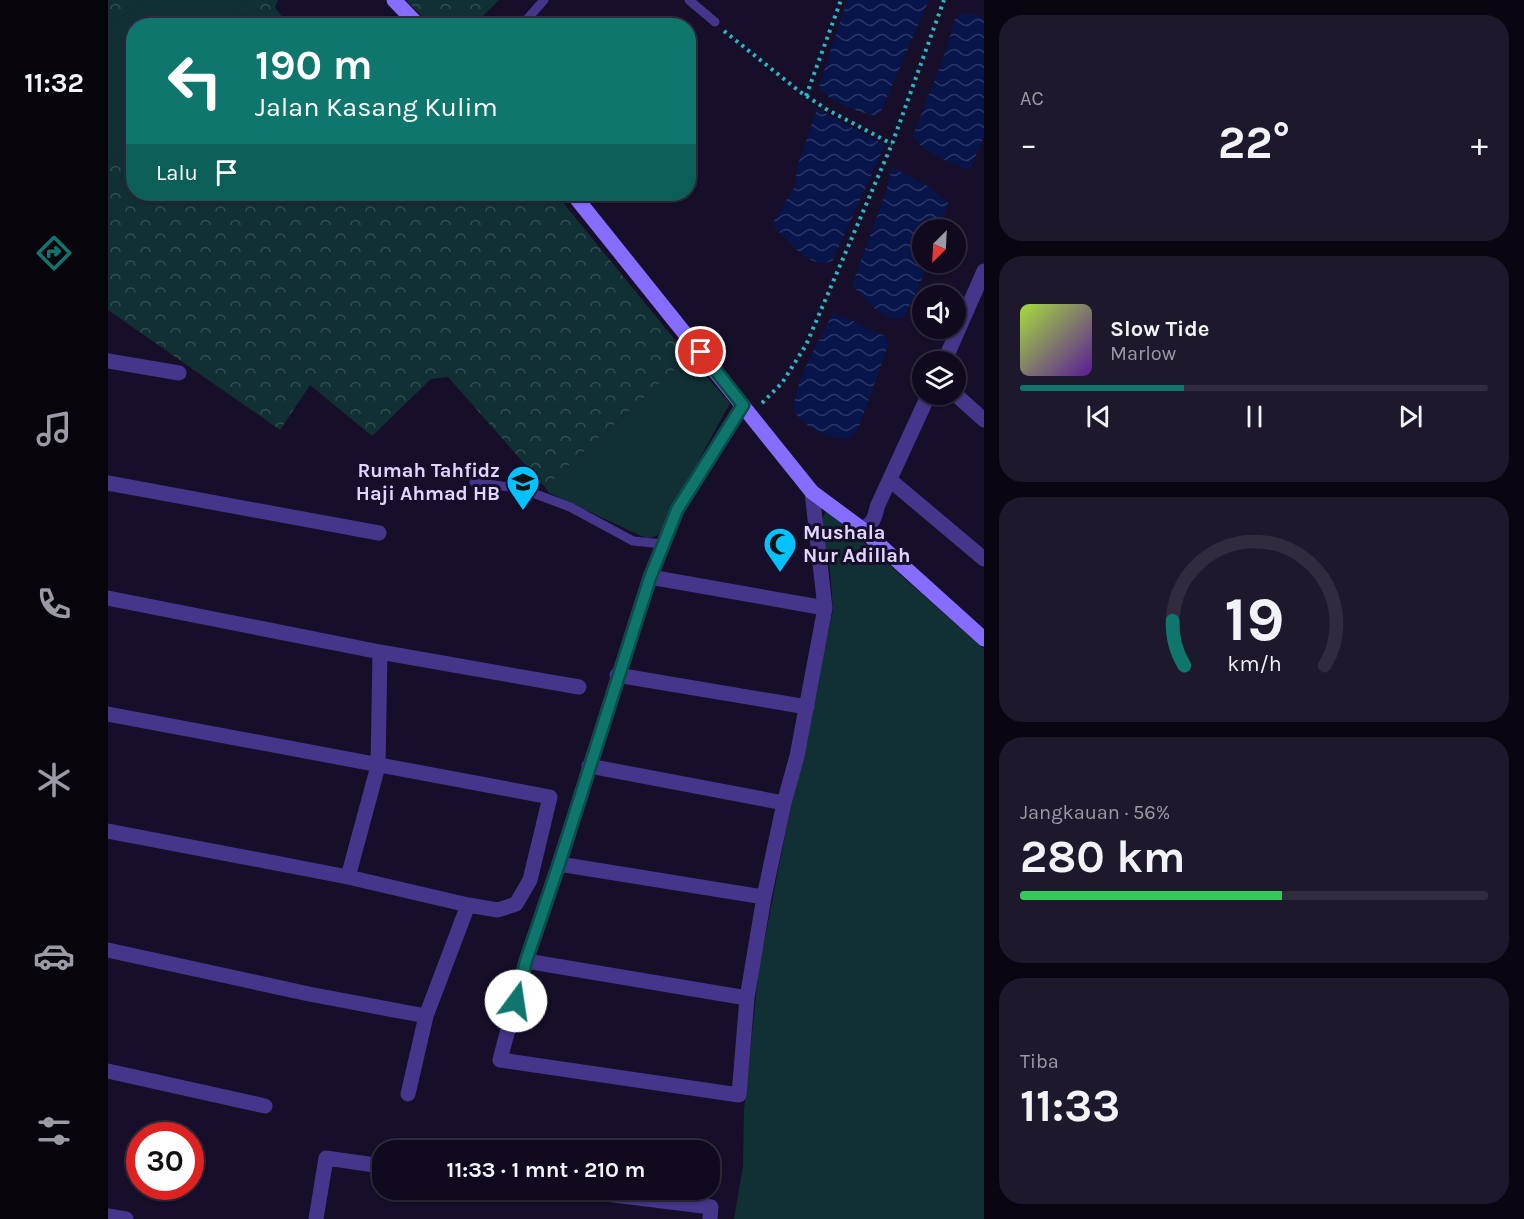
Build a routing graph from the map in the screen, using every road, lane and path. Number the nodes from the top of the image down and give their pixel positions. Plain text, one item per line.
1 (394, 0) edge
2 (544, 0) edge
3 (689, 0) edge
4 (842, 0) edge
5 (944, 0) edge
6 (411, 18) edge
7 (528, 18) edge
8 (715, 22) joint
9 (806, 96) junction
10 (892, 144) junction
11 (579, 201) edge
12 (983, 276) edge
13 (949, 351) edge
14 (108, 361) edge
15 (179, 373) dead end
16 (966, 404) edge
17 (924, 405) edge
18 (747, 410) junction
19 (984, 420) edge
20 (890, 480) junction
21 (474, 482) dead end
22 (108, 483) edge
23 (812, 492) junction
24 (862, 529) junction
25 (379, 533) dead end
26 (663, 544) junction
27 (984, 560) edge
28 (650, 578) junction
29 (108, 598) edge
30 (825, 608) junction
31 (984, 639) edge
32 (380, 652) junction
33 (617, 675) junction
34 (579, 687) dead end
35 (807, 707) junction
36 (108, 714) edge
37 (378, 766) junction
38 (589, 766) junction
39 (784, 803) junction
40 (108, 831) edge
41 (559, 864) junction
42 (348, 877) junction
43 (764, 897) junction
44 (468, 905) junction
45 (108, 950) edge
46 (526, 961) junction
47 (747, 998) junction
48 (426, 1016) junction
49 (108, 1071) edge
50 (408, 1094) dead end
51 (265, 1106) dead end
52 (372, 1165) edge
53 (654, 1200) edge
54 (108, 1216) edge
55 (126, 1219) edge
56 (316, 1219) edge
57 (710, 1219) edge

1 - 6 street
2 - 7 lane
3 - 8 lane
4 - 9 path
5 - 10 path
8 - 9 path
9 - 10 path
10 - 18 path
11 - 18 street
12 - 13 street
14 - 15 street
16 - 19 street
17 - 20 street
18 - 23 street
18 - 26 street
20 - 24 street
20 - 27 street
21 - 26 lane
22 - 25 street
23 - 24 street
23 - 30 street
24 - 31 street
26 - 28 street
28 - 30 street
28 - 33 street
29 - 32 street
30 - 35 street
32 - 34 street
32 - 37 street
33 - 35 street
33 - 38 street
35 - 39 street
36 - 37 street
37 - 42 street
37 - 44 street
38 - 39 street
38 - 41 street
39 - 43 street
40 - 42 street
41 - 43 street
41 - 46 street
42 - 44 street
43 - 47 street
44 - 48 street
45 - 48 street
46 - 47 street
46 - 47 street
48 - 50 street
49 - 51 street
52 - 56 street
53 - 57 street
54 - 55 street

